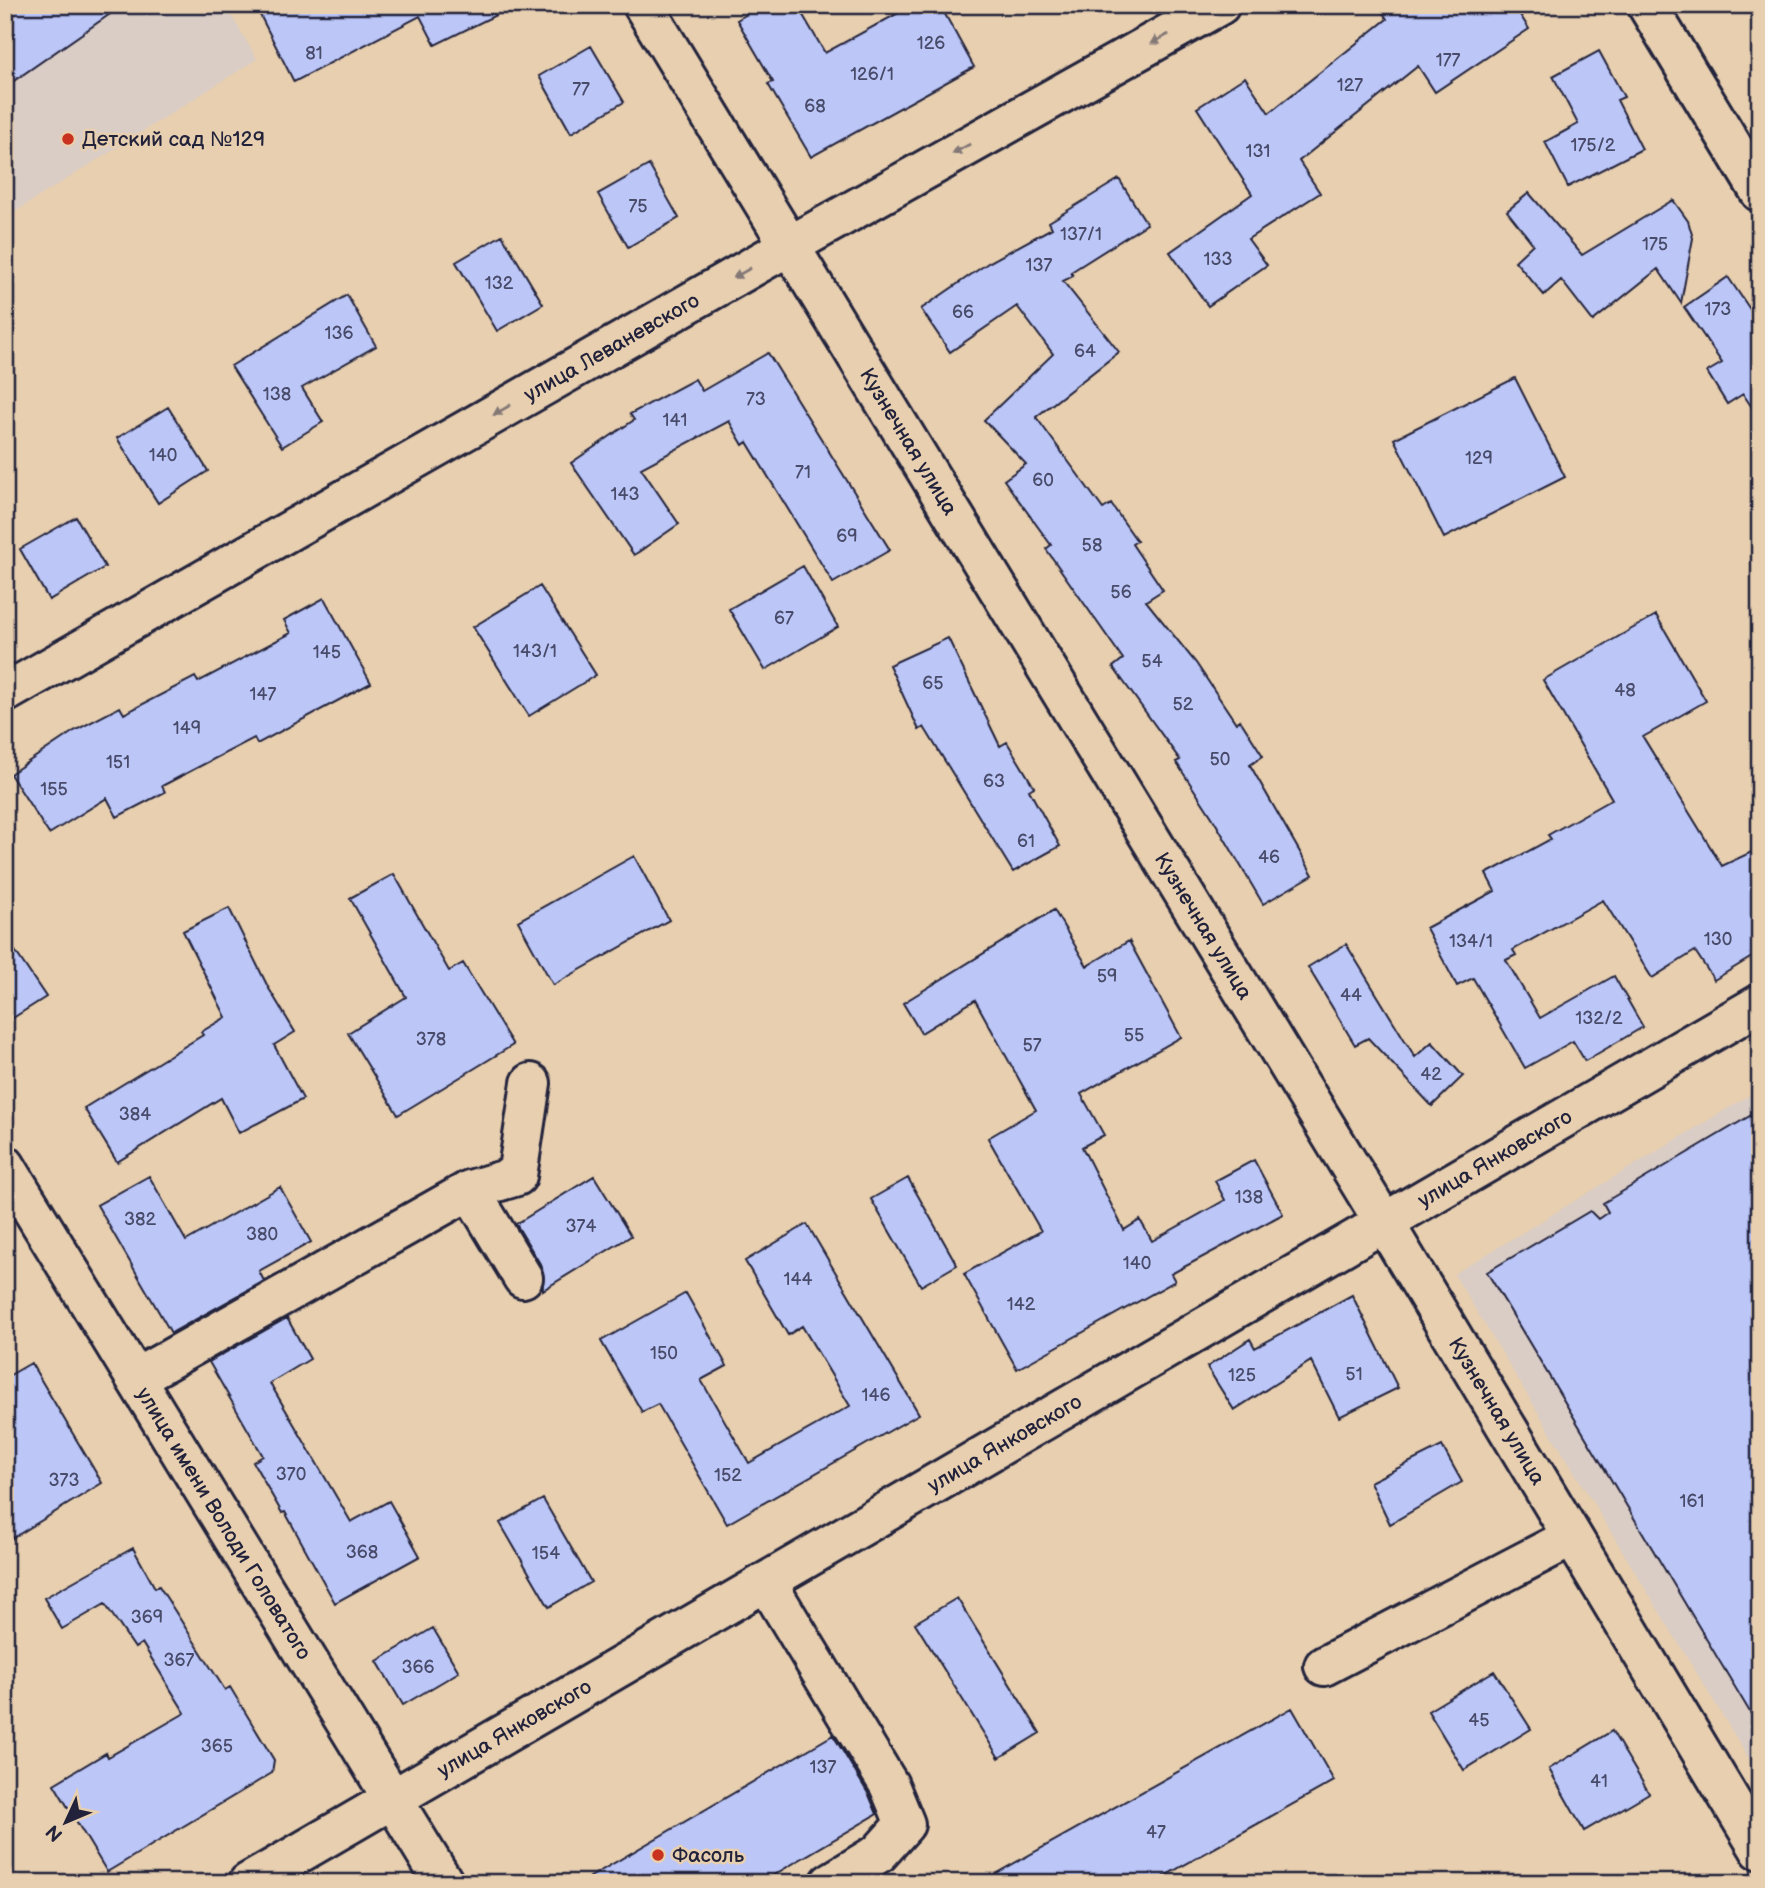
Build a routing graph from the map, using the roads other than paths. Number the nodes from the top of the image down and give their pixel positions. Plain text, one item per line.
1 (643, 5) edge
2 (1220, 5) edge
3 (1647, 5) edge
4 (1760, 192) edge
5 (789, 246) junction
6 (5, 693) edge
7 (1760, 1004) edge
8 (531, 1083) dead end
9 (5, 1165) edge
10 (470, 1190) junction
11 (1385, 1224) junction
12 (523, 1278) dead end
13 (136, 1378) junction
14 (1572, 1537) junction
15 (766, 1583) junction
16 (1324, 1666) dead end
17 (395, 1799) junction
18 (1760, 1850) edge
19 (248, 1883) edge
20 (444, 1883) edge
21 (830, 1883) edge

1 - 5 street, Кузнечная улица
2 -> 5 street, улица Леваневского
3 - 4 street
5 -> 6 street, улица Леваневского
5 - 11 street, Кузнечная улица
7 - 11 street, улица Янковского
8 - 10 street
9 - 13 street, улица имени Володи Головатого
10 - 12 street
10 - 13 street
11 - 14 street, Кузнечная улица
11 - 15 street, улица Янковского
13 - 17 street, улица имени Володи Головатого
14 - 16 street
14 - 18 street, Кузнечная улица
15 - 17 street, улица Янковского
15 - 21 street
17 - 19 street, улица Янковского
17 - 20 street, улица имени Володи Головатого

